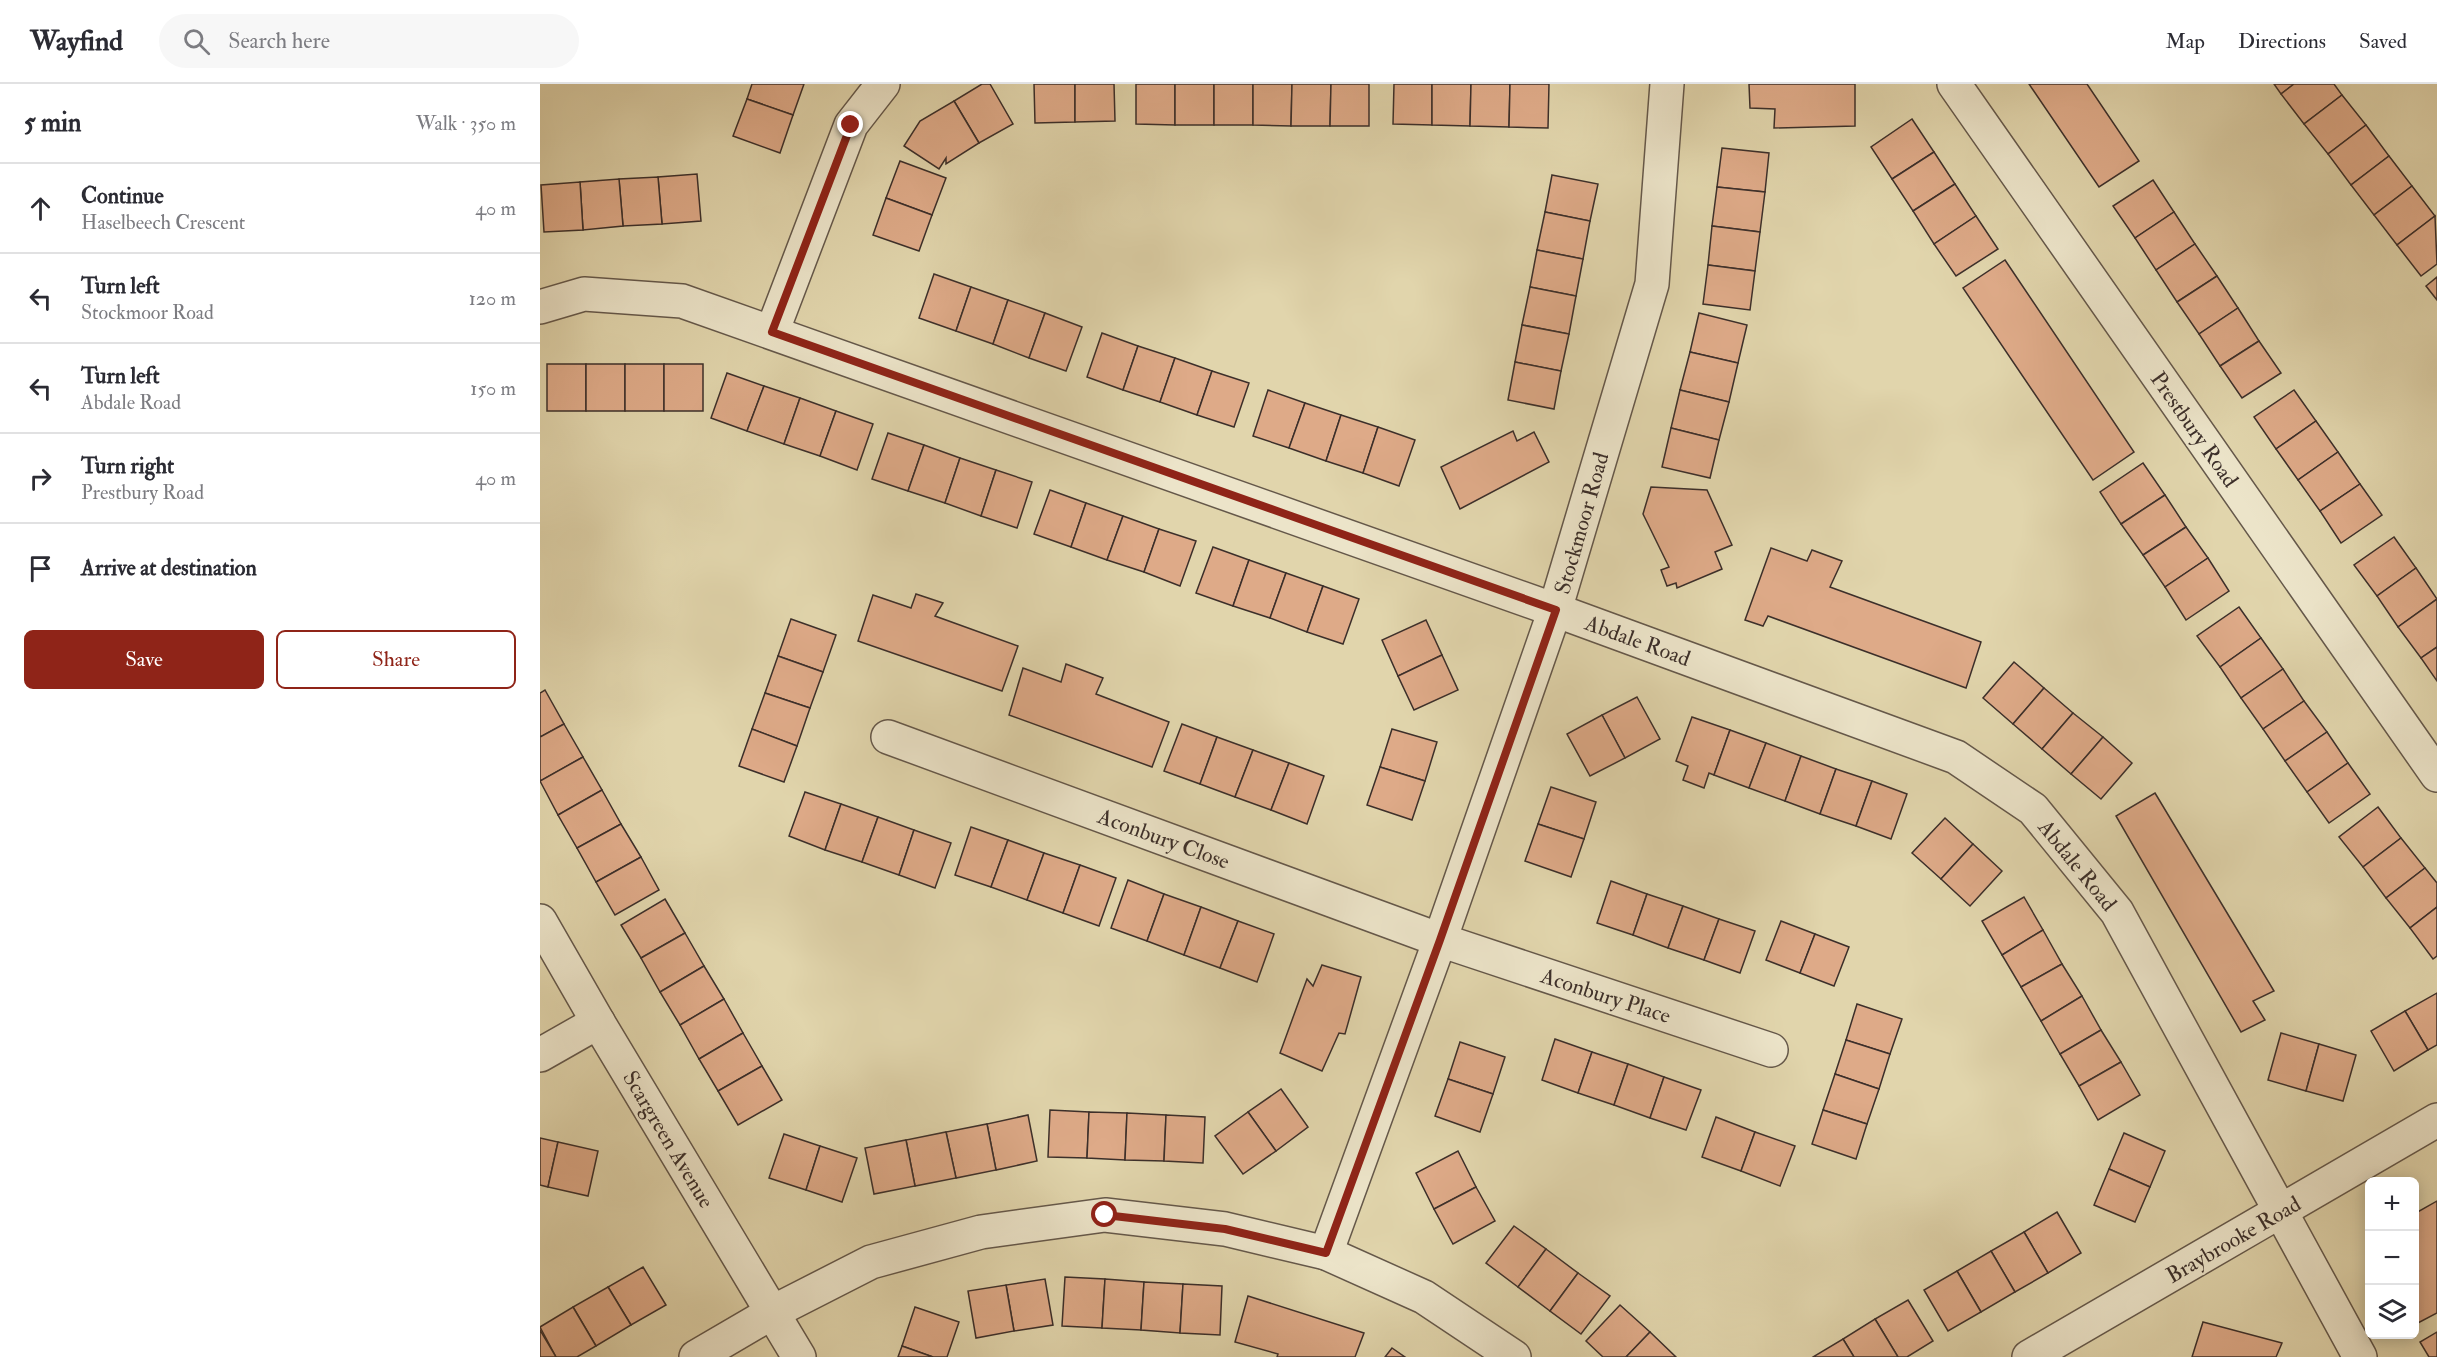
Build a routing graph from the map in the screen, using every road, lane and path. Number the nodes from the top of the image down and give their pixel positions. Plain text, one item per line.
1 (883, 84) edge
2 (1667, 84) edge
3 (1954, 84) edge
4 (540, 308) edge
5 (772, 332) junction
6 (1556, 610) junction
7 (888, 737) dead end
8 (2437, 775) edge
9 (540, 921) edge
10 (1440, 940) junction
11 (598, 1022) junction
12 (1771, 1050) dead end
13 (540, 1055) edge
14 (2437, 1120) edge
15 (2279, 1212) junction
16 (1326, 1253) junction
17 (773, 1312) junction
18 (696, 1357) edge
19 (799, 1357) edge
20 (1514, 1357) edge
21 (2029, 1357) edge
22 (2360, 1357) edge

1 - 5 street
2 - 6 street, Stockmoor Road
3 - 8 street, Prestbury Road
4 - 5 street, Abdale Road
5 - 6 street, Abdale Road
6 - 10 street, Stockmoor Road
6 - 15 street, Abdale Road
7 - 10 street, Aconbury Close
9 - 11 street, Scargreen Avenue
10 - 12 street, Aconbury Place
10 - 16 street, Stockmoor Road
11 - 13 street
11 - 17 street, Scargreen Avenue
14 - 15 street, Braybrooke Road
15 - 21 street, Braybrooke Road
15 - 22 street, Abdale Road
16 - 17 street
16 - 20 street
17 - 18 street
17 - 19 street, Scargreen Avenue

